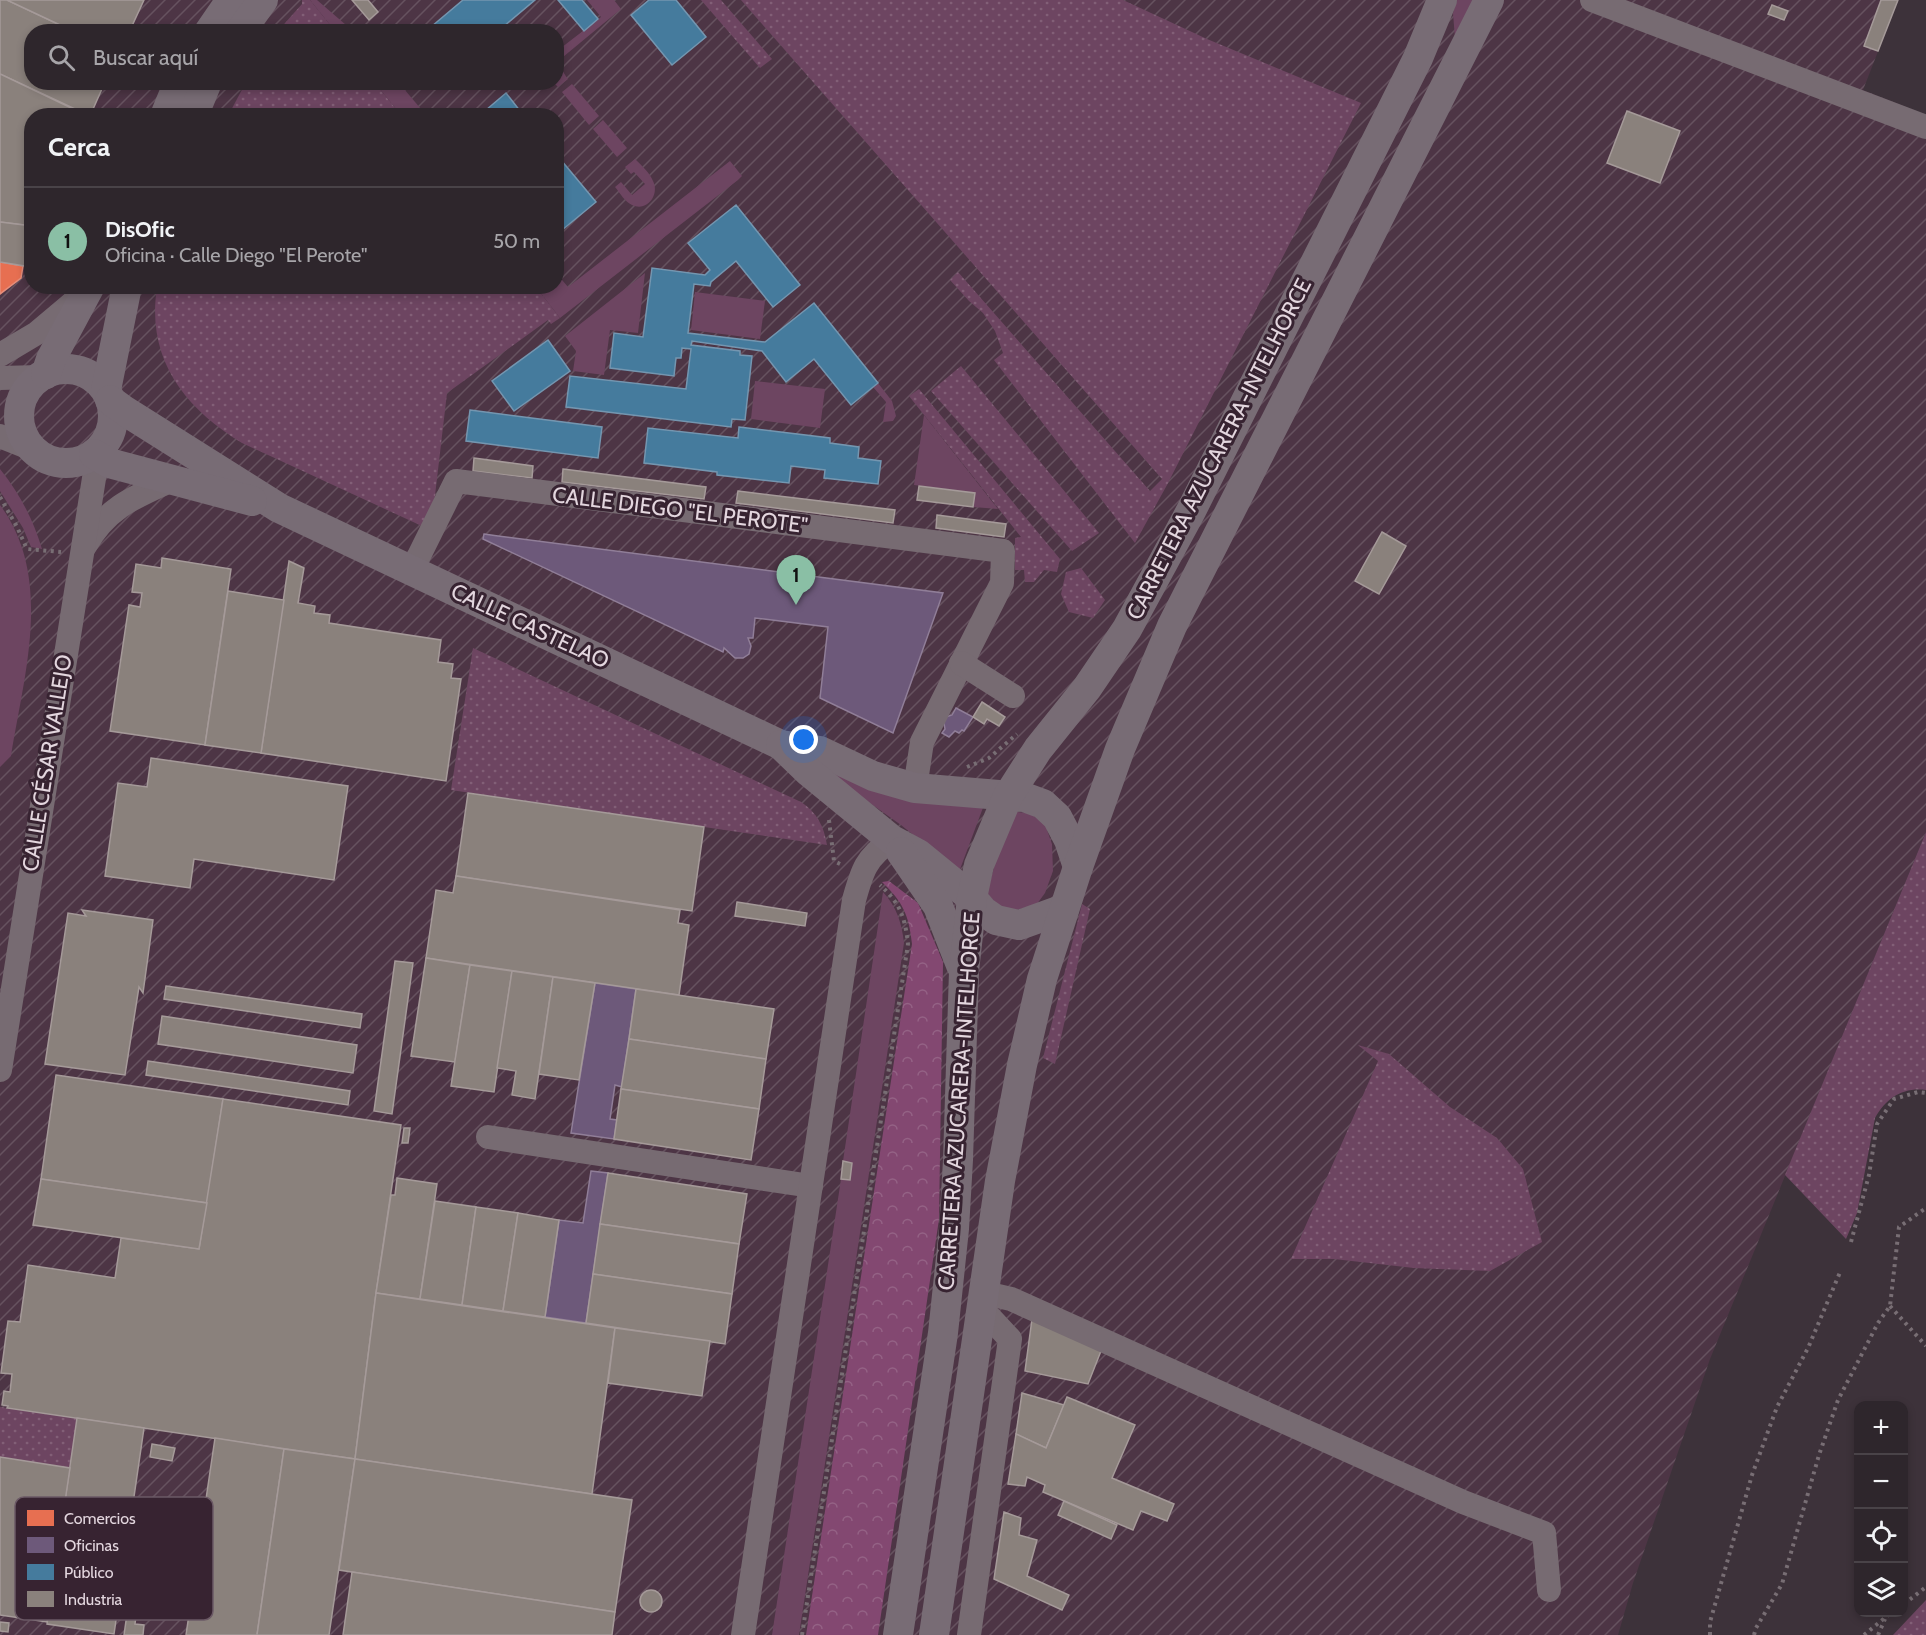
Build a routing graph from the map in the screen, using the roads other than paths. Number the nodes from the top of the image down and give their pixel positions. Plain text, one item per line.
1 (231, 0) edge
2 (263, 0) edge
3 (1489, 0) edge
4 (1592, 0) edge
5 (1441, 2) edge
6 (214, 24) edge
7 (246, 24) edge
8 (176, 90) edge
9 (204, 90) edge
10 (168, 108) edge
11 (196, 108) edge
12 (1926, 127) edge
13 (83, 294) edge
14 (86, 294) edge
15 (126, 294) edge
16 (0, 355) edge
17 (43, 375) junction
18 (0, 378) edge
19 (108, 395) junction
20 (0, 436) edge
21 (32, 449) junction
22 (92, 456) junction
23 (172, 480) junction
24 (279, 508) junction
25 (81, 554) junction
26 (412, 570) junction
27 (961, 663) junction
28 (1013, 696) dead end
29 (781, 745) junction
30 (1038, 749) junction
31 (915, 788) junction
32 (955, 792) junction
33 (1008, 796) junction
34 (892, 840) junction
35 (1078, 867) junction
36 (972, 898) junction
37 (1064, 909) junction
38 (964, 971) junction
39 (0, 1070) edge
40 (488, 1137) dead end
41 (811, 1186) junction
42 (984, 1301) junction
43 (1549, 1590) dead end
44 (743, 1635) edge
45 (898, 1635) edge
46 (934, 1635) edge
47 (969, 1635) edge

1 - 6 main road
2 - 7 main road
3 - 35 main road, CARRETERA AZUCARERA-INTELHORCE
4 - 12 street
5 - 30 main road, CARRETERA AZUCARERA-INTELHORCE
8 - 10 main road
9 - 11 main road
13 - 16 street
14 - 17 main road
15 - 19 main road
17 - 18 street
17 - 19 main road
17 - 21 main road
19 - 22 main road
19 - 24 main road, CALLE CASTELAO
20 - 21 street
21 - 22 main road
22 - 23 main road, CALLE CASTELAO
22 - 25 street, CALLE CÉSAR VALLEJO
23 - 24 main road, CALLE CASTELAO
23 - 25 street
24 - 26 main road, CALLE CASTELAO
25 - 39 street, CALLE CÉSAR VALLEJO
26 - 27 street, CALLE DIEGO "EL PEROTE"
26 - 29 main road, CALLE CASTELAO
27 - 28 street
27 - 31 street
29 - 31 main road, CALLE CASTELAO
29 - 34 main road, CALLE CASTELAO
30 - 32 main road
30 - 33 main road, CARRETERA AZUCARERA-INTELHORCE
31 - 32 main road, CALLE CASTELAO
32 - 33 main road, CALLE CASTELAO
33 - 35 main road
33 - 36 main road, CARRETERA AZUCARERA-INTELHORCE
34 - 36 main road, CALLE CASTELAO
34 - 38 main road
34 - 41 street
35 - 37 main road, CARRETERA AZUCARERA-INTELHORCE
36 - 37 main road
36 - 38 main road, CARRETERA AZUCARERA-INTELHORCE
37 - 42 main road, CARRETERA AZUCARERA-INTELHORCE
38 - 45 main road, CARRETERA AZUCARERA-INTELHORCE
40 - 41 street
41 - 44 street
42 - 43 street
42 - 46 main road, CARRETERA AZUCARERA-INTELHORCE
42 - 47 street, CARRETERA AZUCARERA-INTELHORCE

